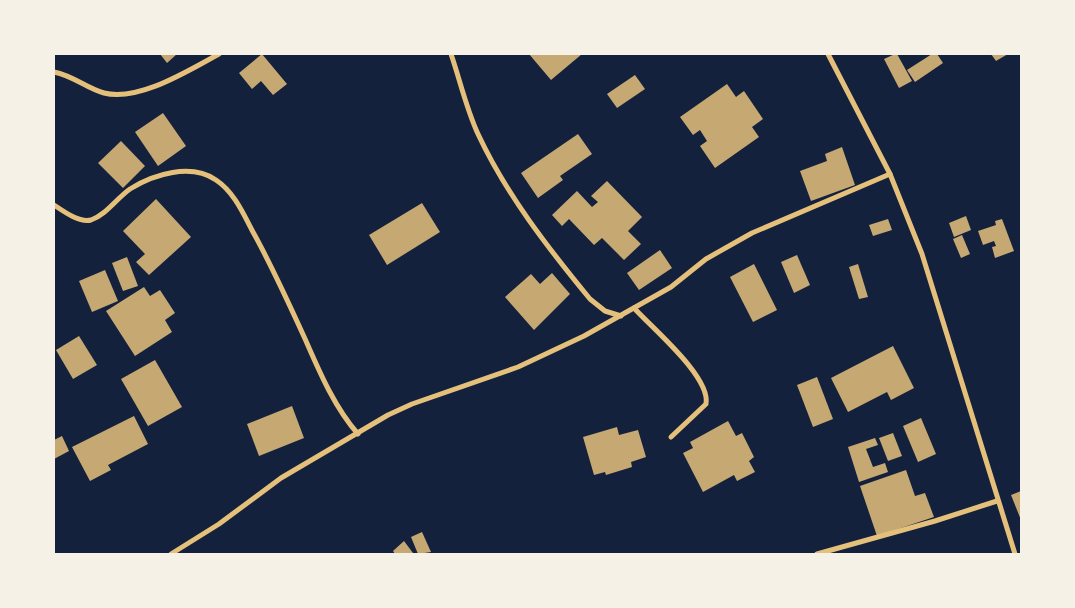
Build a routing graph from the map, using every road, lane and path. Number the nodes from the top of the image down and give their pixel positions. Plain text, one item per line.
1 (219, 54) edge
2 (451, 54) edge
3 (828, 54) edge
4 (54, 72) edge
5 (890, 174) junction
6 (54, 205) edge
7 (634, 308) junction
8 (621, 316) junction
9 (358, 434) junction
10 (671, 437) dead end
11 (997, 501) junction
12 (171, 554) edge
13 (817, 554) edge
14 (1014, 554) edge

1 - 4 street
2 - 8 street
3 - 5 street
5 - 7 street
5 - 11 street
6 - 9 street
7 - 8 street
7 - 10 street
8 - 9 street
9 - 12 street
11 - 13 street
11 - 14 street

